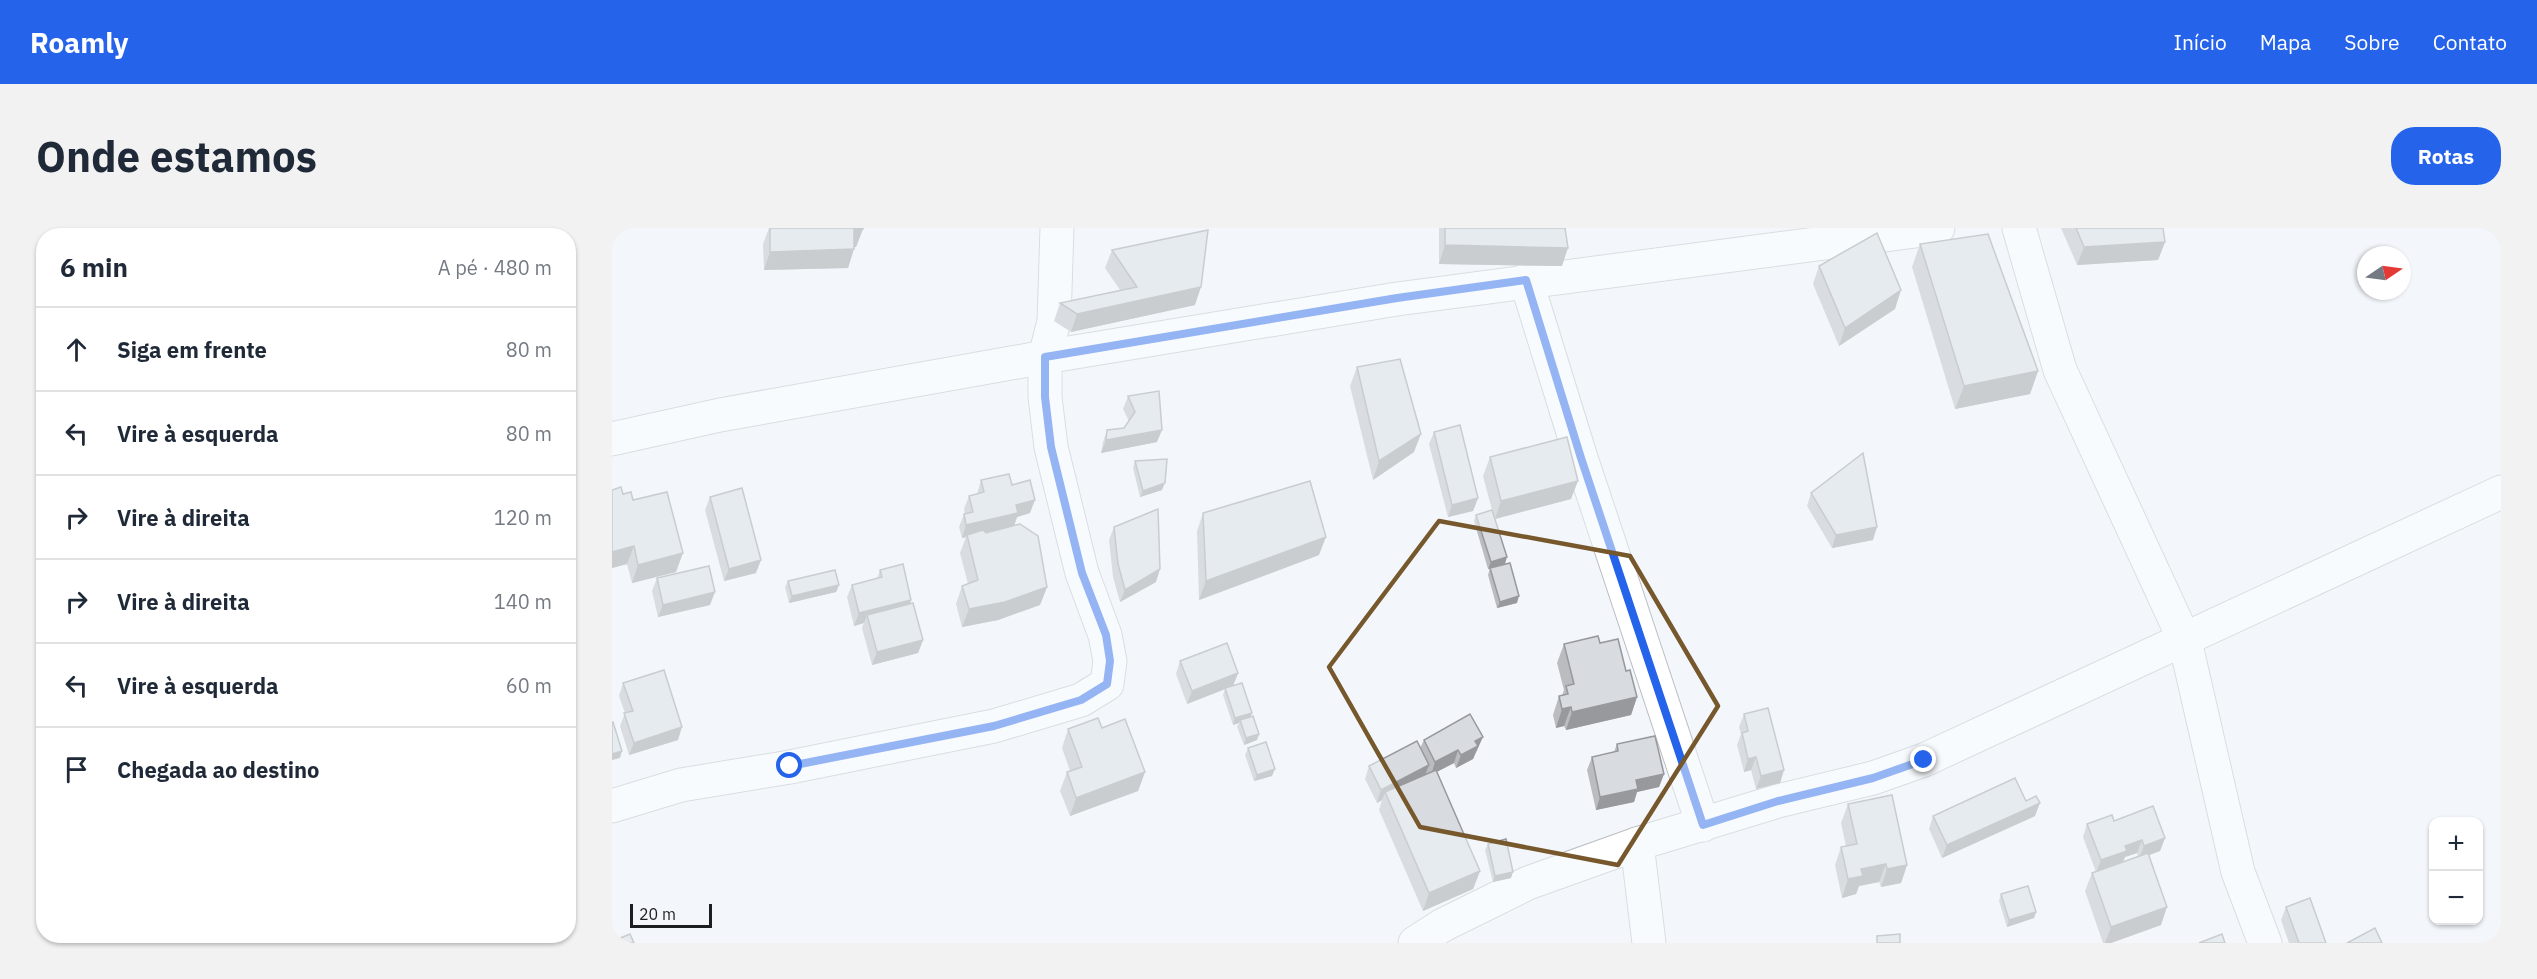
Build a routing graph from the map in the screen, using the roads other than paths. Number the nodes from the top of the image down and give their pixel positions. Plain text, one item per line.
1 (1057, 228) edge
2 (1938, 228) edge
3 (2019, 228) edge
4 (1526, 280) junction
5 (1045, 357) junction
6 (612, 439) edge
7 (2501, 492) edge
8 (2185, 641) junction
9 (612, 806) edge
10 (1703, 825) junction
11 (1637, 844) junction
12 (1415, 943) edge
13 (1649, 943) edge
14 (2265, 943) edge

1 - 5 street
2 - 4 street
3 - 8 street
4 - 5 street
4 - 10 street
5 - 6 street
5 - 9 street
7 - 8 street
8 - 10 street
8 - 14 street
10 - 11 street
11 - 12 street
11 - 13 street

